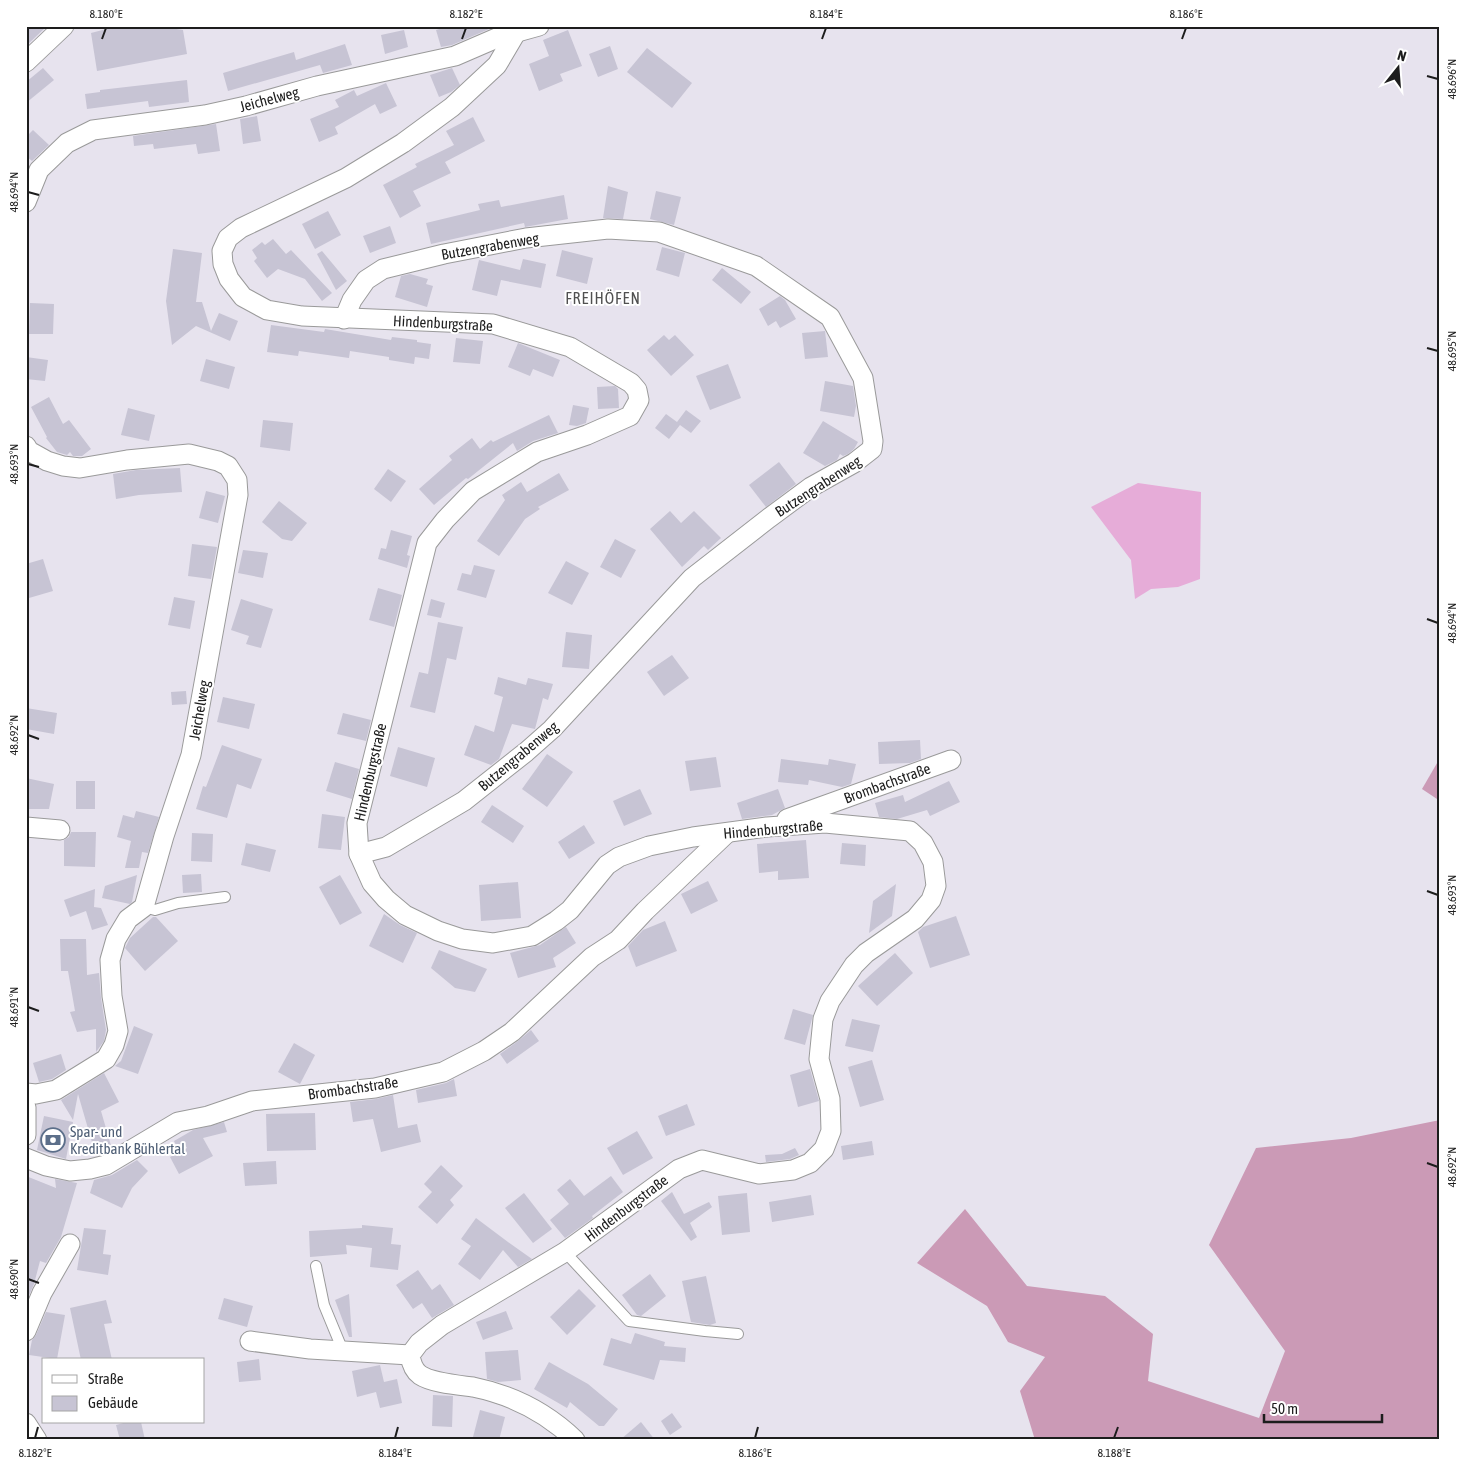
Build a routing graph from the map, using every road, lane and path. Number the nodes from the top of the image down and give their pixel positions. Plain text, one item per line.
1 (64, 26) edge
2 (539, 26) edge
3 (518, 29) edge
4 (26, 62) edge
5 (26, 202) edge
6 (344, 319) junction
7 (26, 446) edge
8 (952, 760) dead end
9 (26, 827) edge
10 (767, 827) junction
11 (60, 830) dead end
12 (727, 833) junction
13 (359, 854) junction
14 (225, 897) dead end
15 (144, 907) junction
16 (26, 1094) edge
17 (26, 1107) edge
18 (26, 1135) edge
19 (26, 1158) edge
20 (70, 1244) dead end
21 (565, 1252) junction
22 (316, 1266) dead end
23 (26, 1331) edge
24 (738, 1334) dead end
25 (250, 1341) dead end
26 (343, 1351) junction
27 (410, 1355) junction
28 (26, 1423) edge
29 (37, 1440) edge
30 (575, 1440) edge

1 - 4 street
2 - 3 street, Jeichelweg
3 - 5 street, Jeichelweg
3 - 6 street, Hindenburgstraße
6 - 13 street, Hindenburgstraße
6 - 13 street, Butzengrabenweg
7 - 15 street, Jeichelweg
8 - 10 street, Brombachstraße
9 - 11 street
10 - 12 street, Hindenburgstraße
10 - 21 street, Hindenburgstraße
12 - 13 street, Hindenburgstraße
12 - 19 street, Brombachstraße
14 - 15 lane
15 - 16 street
17 - 18 street
20 - 23 street
21 - 24 lane
21 - 27 street, Hindenburgstraße
22 - 26 lane
25 - 26 street
26 - 27 street
27 - 30 street
28 - 29 street

